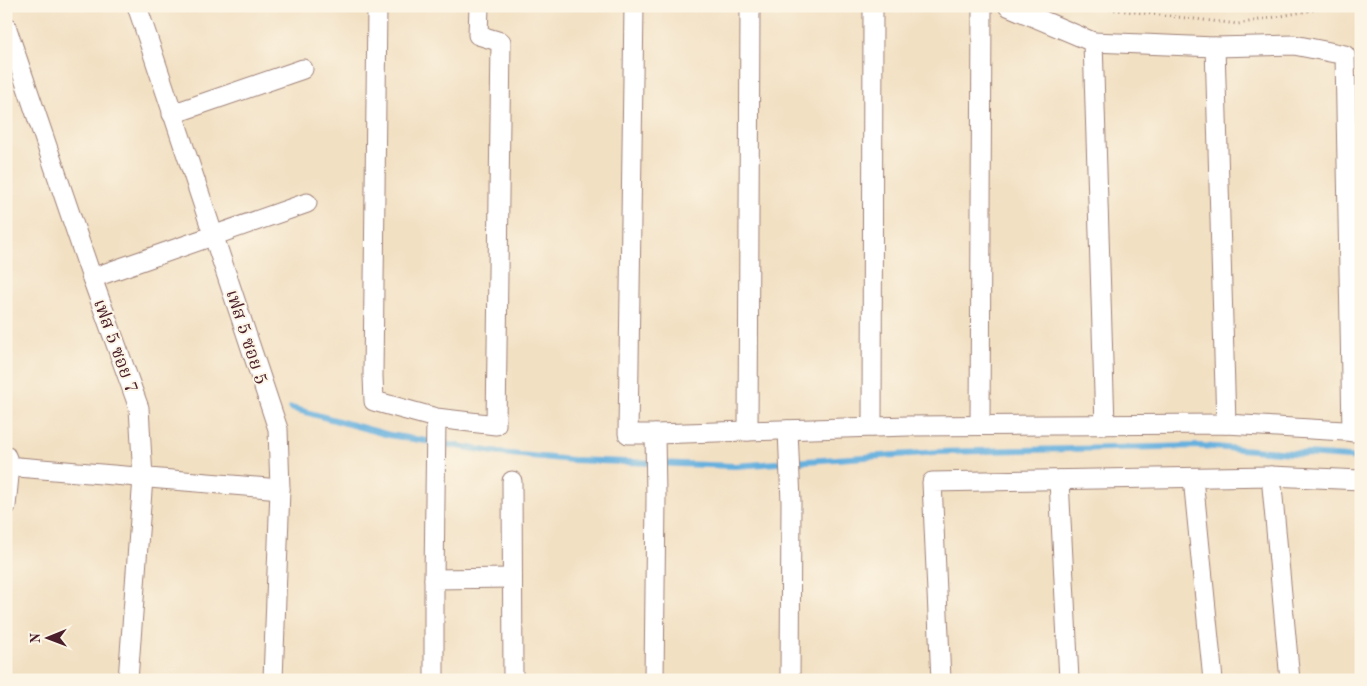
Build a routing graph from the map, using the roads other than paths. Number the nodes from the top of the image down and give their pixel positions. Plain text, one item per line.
1 (137, 6) edge
2 (377, 6) edge
3 (479, 6) edge
4 (634, 6) edge
5 (750, 6) edge
6 (873, 6) edge
7 (982, 6) edge
8 (1008, 6) edge
9 (6, 26) edge
10 (1093, 42) junction
11 (1215, 47) junction
12 (303, 69) dead end
13 (172, 114) junction
14 (307, 203) dead end
15 (213, 236) junction
16 (92, 278) junction
17 (1355, 314) edge
18 (436, 418) junction
19 (1226, 424) junction
20 (1105, 425) junction
21 (980, 426) junction
22 (872, 427) junction
23 (748, 431) junction
24 (1356, 432) edge
25 (789, 438) junction
26 (655, 443) junction
27 (7, 463) edge
28 (1271, 476) junction
29 (143, 478) junction
30 (1194, 478) junction
31 (1059, 480) junction
32 (1361, 480) edge
33 (512, 481) dead end
34 (280, 489) junction
35 (6, 506) edge
36 (512, 578) junction
37 (434, 579) junction
38 (128, 680) edge
39 (273, 680) edge
40 (434, 680) edge
41 (513, 680) edge
42 (654, 680) edge
43 (790, 680) edge
44 (941, 680) edge
45 (1069, 680) edge
46 (1212, 680) edge
47 (1290, 680) edge

1 - 13 street, เฟส 5 ซอย 5
2 - 18 street
3 - 18 street
4 - 26 street
5 - 23 street
6 - 22 street
7 - 21 street
8 - 10 street
9 - 16 street, เฟส 5 ซอย 7
10 - 11 street
10 - 20 street
11 - 17 street
11 - 19 street
12 - 13 street
13 - 15 street, เฟส 5 ซอย 5
14 - 15 street
15 - 16 street
15 - 34 street, เฟส 5 ซอย 5
16 - 29 street, เฟส 5 ซอย 7
17 - 24 street
18 - 37 street
19 - 20 street
19 - 24 street
20 - 21 street
21 - 22 street
22 - 25 street
23 - 25 street
23 - 26 street
25 - 43 street
26 - 42 street
27 - 29 street
27 - 35 street
28 - 30 street
28 - 32 street
28 - 47 street
29 - 34 street
29 - 38 street, เฟส 5 ซอย 7
30 - 31 street
30 - 46 street
31 - 44 street
31 - 45 street
33 - 36 street
34 - 39 street, เฟส 5 ซอย 5
36 - 37 street
36 - 41 street
37 - 40 street

